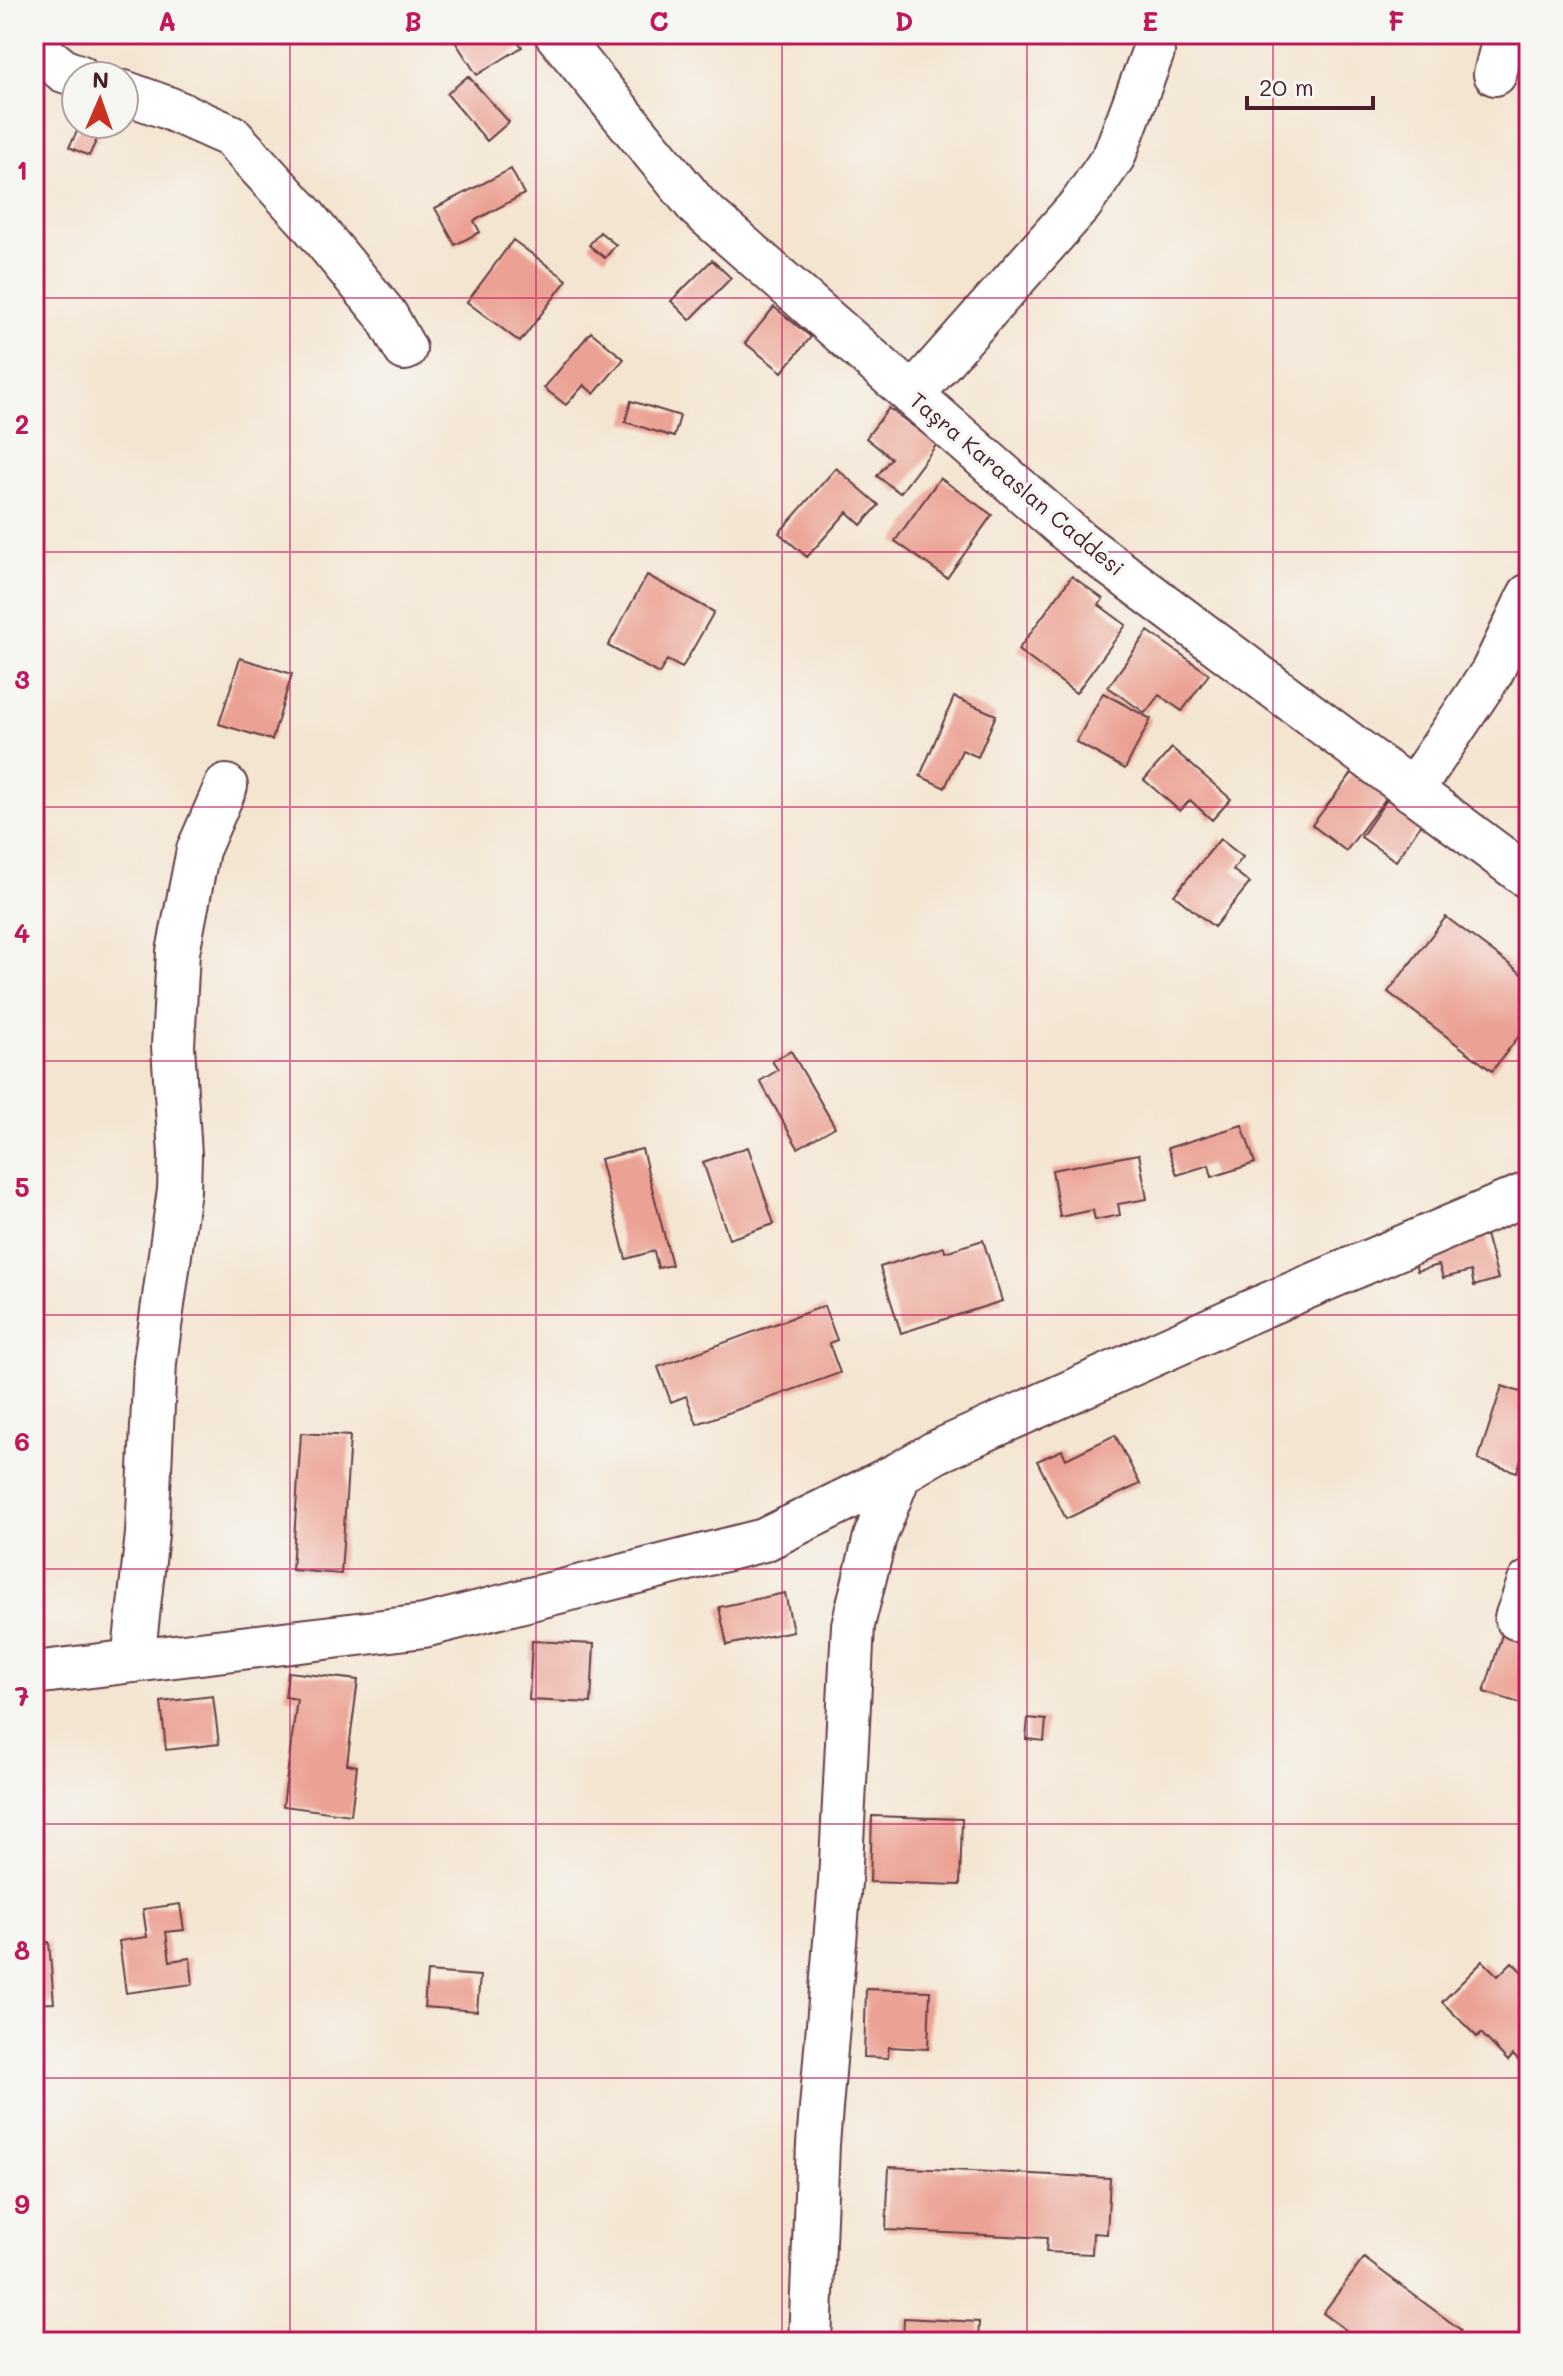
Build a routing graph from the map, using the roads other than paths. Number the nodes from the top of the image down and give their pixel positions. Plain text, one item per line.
1 (556, 34) edge
2 (1505, 34) edge
3 (34, 47) edge
4 (1153, 52) dead end
5 (60, 68) edge
6 (1495, 74) dead end
7 (140, 98) edge
8 (405, 349) dead end
9 (912, 395) junction
10 (1529, 595) edge
11 (226, 786) dead end
12 (1412, 791) junction
13 (1529, 878) edge
14 (1527, 1200) edge
15 (900, 1473) junction
16 (133, 1661) junction
17 (34, 1673) edge
18 (810, 2342) edge

1 - 9 street, Taşra Karaaslan Caddesi
2 - 6 street
3 - 5 street
4 - 9 street
7 - 8 street
9 - 12 street, Taşra Karaaslan Caddesi
10 - 12 street
11 - 16 street
12 - 13 street, Taşra Karaaslan Caddesi
14 - 15 street
15 - 16 street
15 - 18 street
16 - 17 street

